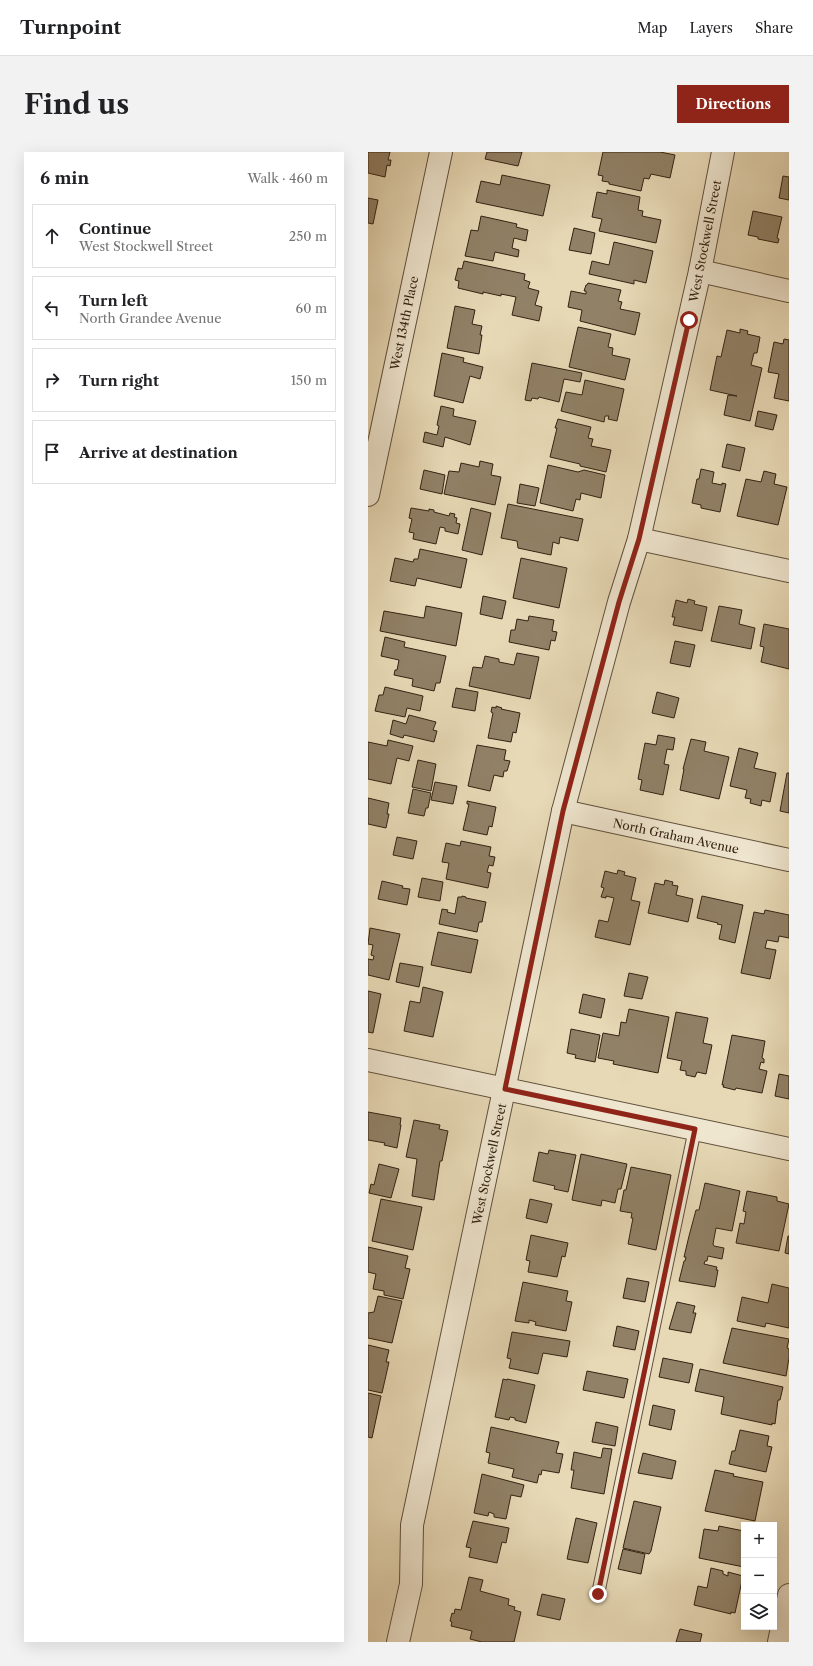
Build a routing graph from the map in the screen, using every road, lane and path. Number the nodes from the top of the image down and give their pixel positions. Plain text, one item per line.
1 (441, 152) edge
2 (723, 152) edge
3 (700, 271) junction
4 (789, 291) edge
5 (368, 495) edge
6 (639, 539) junction
7 (789, 570) edge
8 (563, 811) junction
9 (789, 860) edge
10 (368, 1060) edge
11 (505, 1089) junction
12 (695, 1129) junction
13 (789, 1149) edge
14 (598, 1594) dead end
15 (789, 1594) edge
16 (398, 1642) edge
17 (779, 1642) edge

1 - 5 street, West 134th Place
2 - 3 street, West Stockwell Street
3 - 4 street
3 - 6 street, West Stockwell Street
6 - 7 street
6 - 8 street, West Stockwell Street
8 - 9 street, North Graham Avenue
8 - 11 street, West Stockwell Street
10 - 11 street
11 - 12 street
11 - 16 street, West Stockwell Street
12 - 13 street
12 - 14 lane
15 - 17 street

